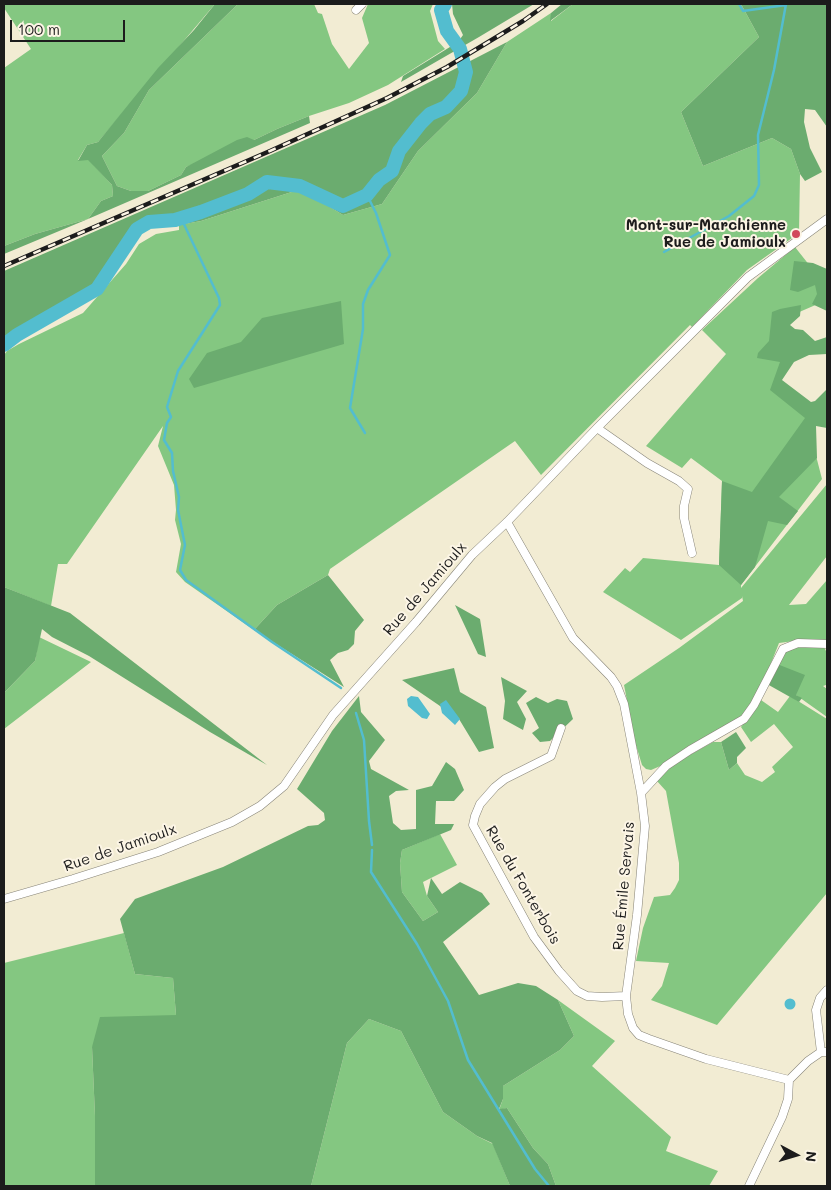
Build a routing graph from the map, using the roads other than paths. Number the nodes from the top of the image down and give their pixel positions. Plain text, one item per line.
1 (827, 219) edge
2 (597, 428) junction
3 (507, 522) junction
4 (692, 553) dead end
5 (827, 644) edge
6 (561, 728) dead end
7 (641, 793) junction
8 (4, 899) edge
9 (827, 990) edge
10 (626, 996) junction
11 (824, 1052) edge
12 (789, 1080) junction
13 (749, 1186) edge

1 - 2 street, Rue de Jamioulx
2 - 3 street, Rue de Jamioulx
2 - 4 street
3 - 7 street, Rue Émile Servais
3 - 8 street, Rue de Jamioulx
5 - 7 street
6 - 10 street, Rue du Fonterbois
7 - 10 street, Rue Émile Servais
9 - 11 street
10 - 12 street
11 - 12 street
12 - 13 street

